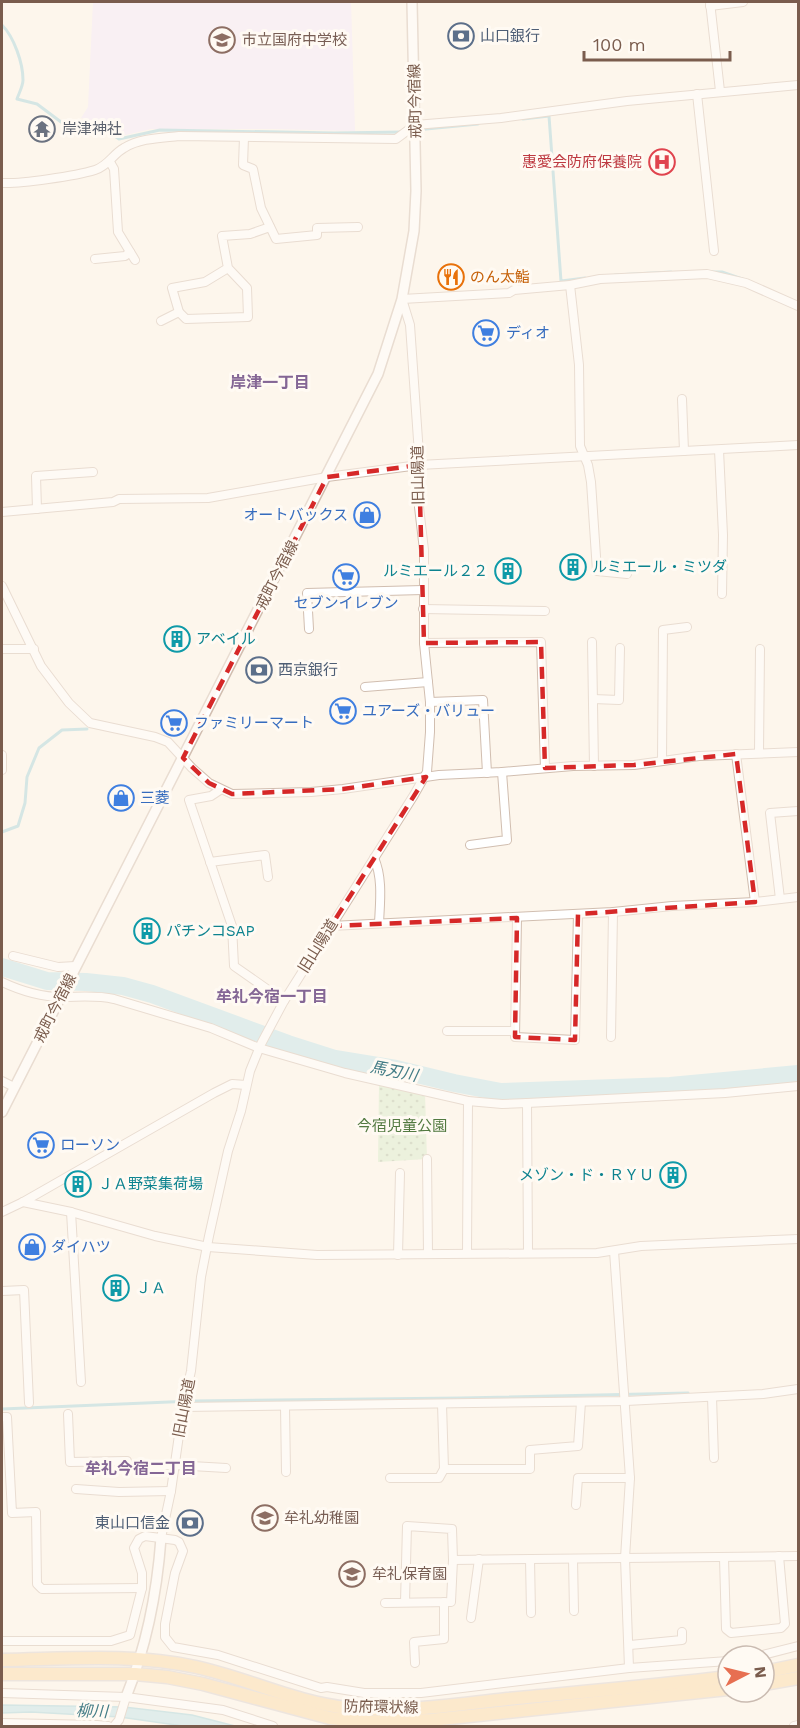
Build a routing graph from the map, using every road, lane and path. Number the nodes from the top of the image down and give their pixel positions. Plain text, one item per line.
1 (412, 2) edge
2 (743, 2) edge
3 (710, 4) edge
4 (798, 85) edge
5 (720, 91) junction
6 (697, 94) junction
7 (415, 125) junction
8 (244, 137) junction
9 (110, 162) junction
10 (2, 183) edge
11 (270, 227) junction
12 (358, 227) dead end
13 (714, 251) dead end
14 (130, 252) junction
15 (95, 259) dead end
16 (135, 260) dead end
17 (228, 268) junction
18 (570, 285) junction
19 (402, 299) junction
20 (798, 306) edge
21 (179, 312) junction
22 (161, 321) dead end
23 (682, 399) dead end
24 (798, 445) edge
25 (718, 450) junction
26 (684, 451) junction
27 (583, 457) junction
28 (419, 465) junction
29 (93, 472) dead end
30 (327, 477) junction
31 (38, 509) junction
32 (2, 512) edge
33 (627, 574) dead end
34 (2, 586) edge
35 (423, 590) junction
36 (722, 594) dead end
37 (423, 609) junction
38 (545, 611) dead end
39 (687, 627) dead end
40 (309, 629) dead end
41 (592, 642) dead end
42 (424, 643) junction
43 (2, 648) edge
44 (620, 648) dead end
45 (34, 649) junction
46 (760, 649) dead end
47 (428, 682) junction
48 (365, 687) dead end
49 (593, 699) junction
50 (430, 702) junction
51 (759, 752) junction
52 (798, 752) edge
53 (736, 754) junction
54 (2, 755) edge
55 (183, 758) junction
56 (662, 761) junction
57 (594, 766) junction
58 (545, 768) junction
59 (2, 770) edge
60 (502, 772) junction
61 (488, 773) junction
62 (424, 777) junction
63 (220, 790) junction
64 (798, 811) edge
65 (470, 845) dead end
66 (374, 858) junction
67 (210, 862) junction
68 (268, 876) dead end
69 (798, 897) edge
70 (780, 899) junction
71 (755, 902) junction
72 (613, 912) junction
73 (578, 914) junction
74 (517, 918) junction
75 (379, 923) junction
76 (331, 926) junction
77 (13, 956) dead end
78 (75, 968) junction
79 (2, 982) edge
80 (61, 995) junction
81 (284, 1001) junction
82 (447, 1031) dead end
83 (515, 1031) junction
84 (611, 1037) dead end
85 (260, 1046) junction
86 (2, 1082) edge
87 (246, 1085) junction
88 (798, 1086) edge
89 (14, 1087) junction
90 (468, 1101) junction
91 (527, 1103) junction
92 (2, 1112) edge
93 (427, 1159) dead end
94 (400, 1173) dead end
95 (23, 1202) junction
96 (2, 1212) edge
97 (71, 1212) junction
98 (798, 1239) edge
99 (208, 1247) junction
100 (614, 1251) junction
101 (528, 1252) junction
102 (467, 1253) junction
103 (428, 1254) junction
104 (398, 1255) junction
105 (2, 1291) edge
106 (81, 1382) dead end
107 (798, 1389) edge
108 (712, 1397) junction
109 (626, 1401) junction
110 (581, 1402) junction
111 (30, 1403) dead end
112 (442, 1404) junction
113 (285, 1406) junction
114 (183, 1407) junction
115 (68, 1414) dead end
116 (2, 1418) edge
117 (714, 1458) dead end
118 (174, 1465) junction
119 (226, 1468) dead end
120 (444, 1469) junction
121 (286, 1472) dead end
122 (390, 1478) dead end
123 (630, 1478) junction
124 (76, 1489) dead end
125 (171, 1491) junction
126 (576, 1505) dead end
127 (161, 1538) junction
128 (778, 1556) junction
129 (798, 1556) edge
130 (625, 1558) junction
131 (724, 1558) junction
132 (479, 1559) junction
133 (530, 1559) junction
134 (573, 1559) junction
135 (453, 1560) junction
136 (142, 1588) junction
137 (405, 1602) junction
138 (444, 1602) junction
139 (385, 1603) dead end
140 (574, 1611) dead end
141 (531, 1613) dead end
142 (471, 1618) dead end
143 (682, 1632) dead end
144 (2, 1641) edge
145 (630, 1645) junction
146 (798, 1646) edge
147 (776, 1652) edge
148 (2, 1660) edge
149 (140, 1660) junction
150 (716, 1661) edge
151 (415, 1663) dead end
152 (798, 1665) edge
153 (629, 1668) junction
154 (776, 1670) edge
155 (2, 1674) edge
156 (135, 1674) junction
157 (716, 1678) edge
158 (798, 1678) edge
159 (776, 1682) edge
160 (716, 1690) edge
161 (2, 1693) edge
162 (125, 1700) junction
163 (2, 1723) edge
164 (117, 1723) edge
165 (108, 1726) edge
166 (273, 1726) edge

1 - 7 street, 戒町今宿線
2 - 3 street
3 - 5 street
4 - 5 street
5 - 6 street
6 - 7 street
6 - 13 street
7 - 8 street
7 - 19 street, 戒町今宿線
8 - 9 street
8 - 11 street
9 - 10 street
9 - 14 street
11 - 12 street
11 - 17 street
14 - 15 street
14 - 16 street
17 - 21 street
17 - 21 street
18 - 19 street
18 - 20 street
18 - 27 street
19 - 28 street, 旧山陽道
19 - 30 street, 戒町今宿線
21 - 22 street
23 - 26 street
24 - 25 street
25 - 26 street
25 - 36 street
26 - 27 street
27 - 28 street
27 - 33 street
28 - 30 street
28 - 35 street, 旧山陽道
29 - 31 street
30 - 31 street
30 - 55 street, 戒町今宿線
31 - 32 street
34 - 45 street
35 - 37 street, 旧山陽道
35 - 40 street
37 - 38 street
37 - 42 street, 旧山陽道
39 - 56 street
41 - 49 street
42 - 47 street, 旧山陽道
42 - 58 street
43 - 45 street
44 - 49 street
45 - 55 street
46 - 51 street
47 - 48 street
47 - 50 street, 旧山陽道
49 - 57 street
50 - 61 street
50 - 62 street, 旧山陽道
51 - 52 street
51 - 53 street
53 - 56 street
53 - 71 street
54 - 59 street
55 - 63 street
55 - 78 street, 戒町今宿線
56 - 57 street
57 - 58 street
58 - 60 street
60 - 61 street
60 - 65 street
61 - 62 street
62 - 63 street
62 - 66 street, 旧山陽道
63 - 67 street
64 - 70 street
66 - 75 street
66 - 76 street, 旧山陽道
67 - 68 street
67 - 81 street
69 - 70 street
70 - 71 street
71 - 72 street
72 - 73 street
72 - 84 street
73 - 74 street
73 - 83 street
74 - 75 street
74 - 83 street
75 - 76 street
76 - 81 street, 旧山陽道
77 - 78 street
78 - 80 street, 戒町今宿線
79 - 80 street
80 - 85 street
80 - 89 street, 戒町今宿線
81 - 85 street, 旧山陽道
82 - 83 street
85 - 87 street, 旧山陽道
85 - 90 street
86 - 89 street
87 - 95 street
87 - 99 street, 旧山陽道
88 - 91 street
89 - 92 street, 戒町今宿線
90 - 91 street
90 - 102 street
91 - 101 street
93 - 103 street
94 - 104 street
95 - 96 street
95 - 97 street
97 - 99 street
97 - 106 street
98 - 100 street
99 - 104 street
99 - 114 street, 旧山陽道
100 - 101 street
100 - 109 street
101 - 102 street
102 - 103 street
103 - 104 street
105 - 111 street
107 - 108 street
108 - 109 street
108 - 117 street
109 - 110 street
109 - 123 street
110 - 112 street
110 - 120 street
112 - 113 street
112 - 120 street
113 - 114 street
113 - 121 street
114 - 118 street, 旧山陽道
115 - 118 street
116 - 136 street
118 - 119 street
118 - 125 street, 旧山陽道
120 - 122 street
123 - 126 street
123 - 130 street
124 - 125 street
125 - 127 street, 旧山陽道
127 - 136 street
127 - 149 street, 旧山陽道
127 - 153 street
128 - 129 street
128 - 131 street
128 - 131 street
130 - 131 street
130 - 134 street
130 - 145 street
132 - 133 street
132 - 135 street
132 - 142 street
133 - 134 street
133 - 141 street
134 - 140 street
135 - 137 street
135 - 138 street
136 - 144 street
137 - 138 street
137 - 139 street
138 - 151 street
143 - 145 street
145 - 153 street
146 - 147 street
148 - 149 main road, 防府環状線
149 - 156 street, 旧山陽道
149 - 157 main road, 防府環状線
150 - 153 street
152 - 154 main road
155 - 156 main road, 防府環状線
156 - 160 main road, 防府環状線
156 - 162 street, 旧山陽道
158 - 159 main road
161 - 162 street
162 - 164 street
162 - 166 street
163 - 165 street

